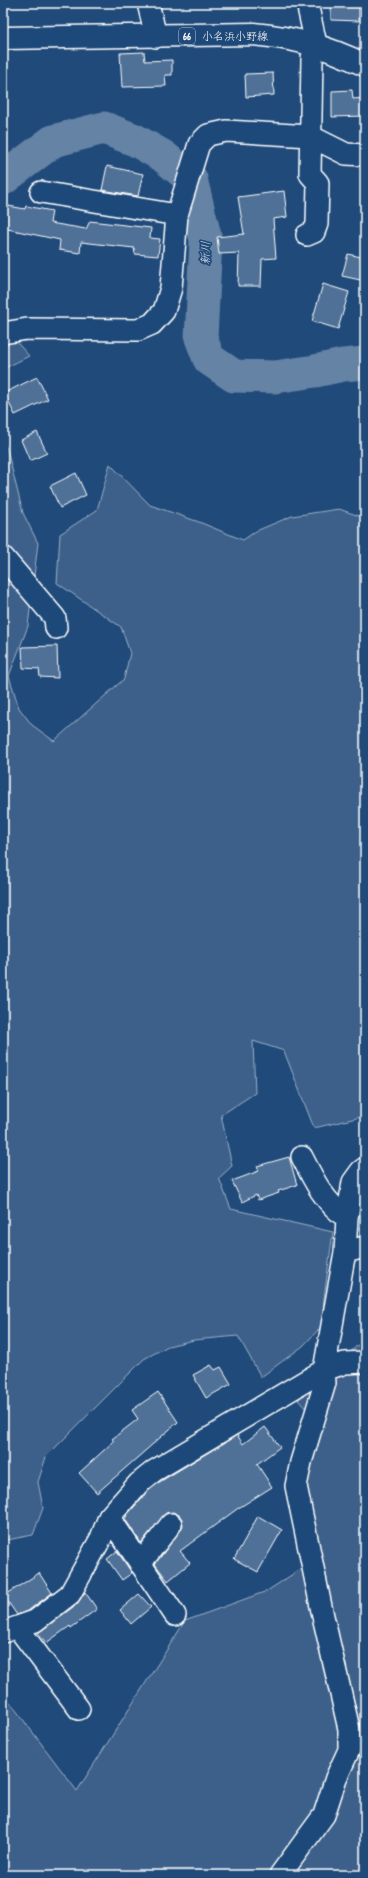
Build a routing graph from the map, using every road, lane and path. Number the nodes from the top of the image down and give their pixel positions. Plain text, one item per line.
1 (148, 3) edge
2 (307, 3) edge
3 (156, 36) junction
4 (3, 38) edge
5 (316, 44) junction
6 (365, 65) edge
7 (310, 136) junction
8 (365, 155) edge
9 (41, 192) dead end
10 (179, 209) junction
11 (307, 235) dead end
12 (3, 333) edge
13 (3, 557) edge
14 (56, 628) dead end
15 (302, 1157) dead end
16 (365, 1168) edge
17 (348, 1218) junction
18 (365, 1247) edge
19 (345, 1252) junction
20 (365, 1362) edge
21 (324, 1370) junction
22 (109, 1517) junction
23 (171, 1524) dead end
24 (140, 1564) junction
25 (175, 1615) dead end
26 (10, 1630) edge
27 (79, 1709) dead end
28 (280, 1875) edge

1 - 3 street
2 - 5 street
3 - 4 main road, 小名浜小野線 / 66
3 - 5 main road, 小名浜小野線 / 66
5 - 6 main road, 小名浜小野線 / 66
5 - 7 street
7 - 8 street
7 - 10 street
7 - 11 street
9 - 10 street
10 - 12 street
13 - 14 street
15 - 17 street
16 - 17 street
17 - 19 street
18 - 19 street
19 - 21 street
20 - 21 street
21 - 22 street
21 - 28 street
22 - 24 street
22 - 26 street
23 - 24 street
24 - 25 street
26 - 27 street

